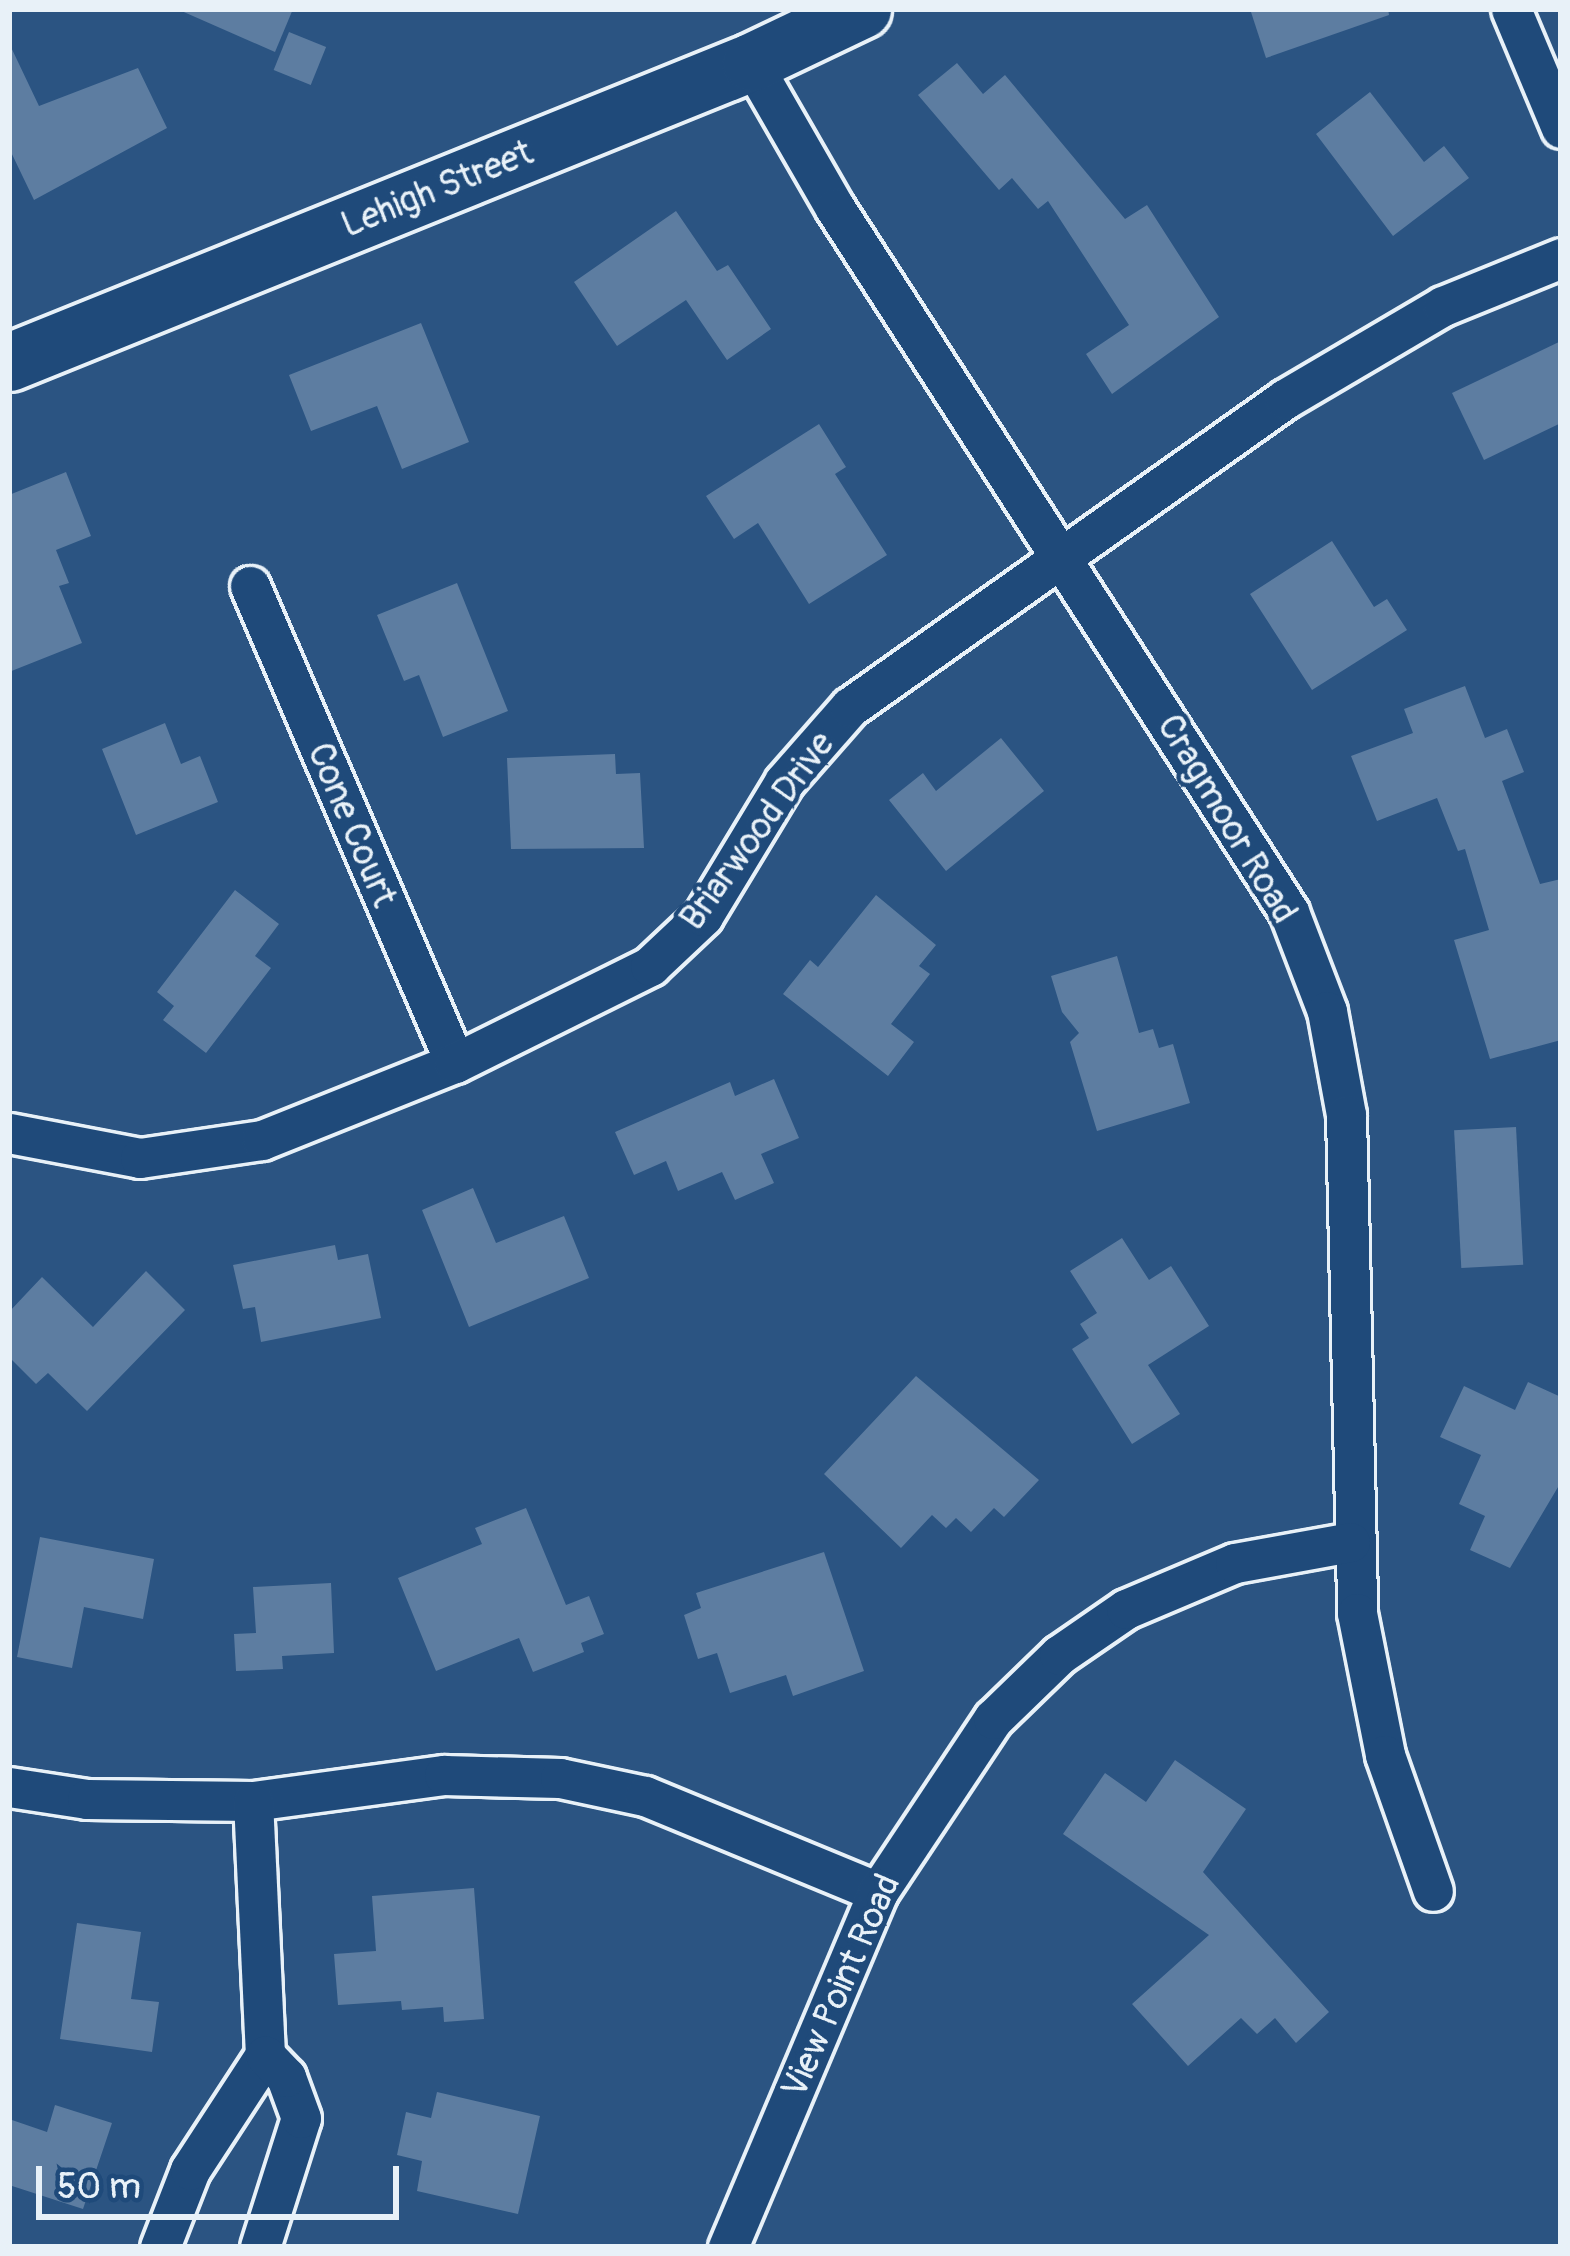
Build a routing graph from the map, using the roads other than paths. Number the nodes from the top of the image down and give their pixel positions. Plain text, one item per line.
1 (862, 9) edge
2 (1510, 9) edge
3 (752, 62) junction
4 (1561, 128) edge
5 (1561, 258) edge
6 (9, 362) edge
7 (1067, 558) junction
8 (250, 586) dead end
9 (455, 1063) junction
10 (9, 1132) edge
11 (1350, 1542) junction
12 (9, 1787) edge
13 (253, 1801) junction
14 (1432, 1891) dead end
15 (878, 1892) junction
16 (266, 2055) junction
17 (160, 2247) edge
18 (260, 2247) edge
19 (728, 2247) edge

1 - 3 street, Lehigh Street
2 - 4 street
3 - 6 street, Lehigh Street
3 - 7 street, Cragmoor Road
5 - 7 street, Briarwood Drive
7 - 9 street, Briarwood Drive
7 - 11 street, Cragmoor Road
8 - 9 street, Cone Court
9 - 10 street, Briarwood Drive
11 - 14 street, Cragmoor Road
11 - 15 street, View Point Road
12 - 13 street
13 - 15 street
13 - 16 street
15 - 19 street, View Point Road
16 - 17 street
16 - 18 street

